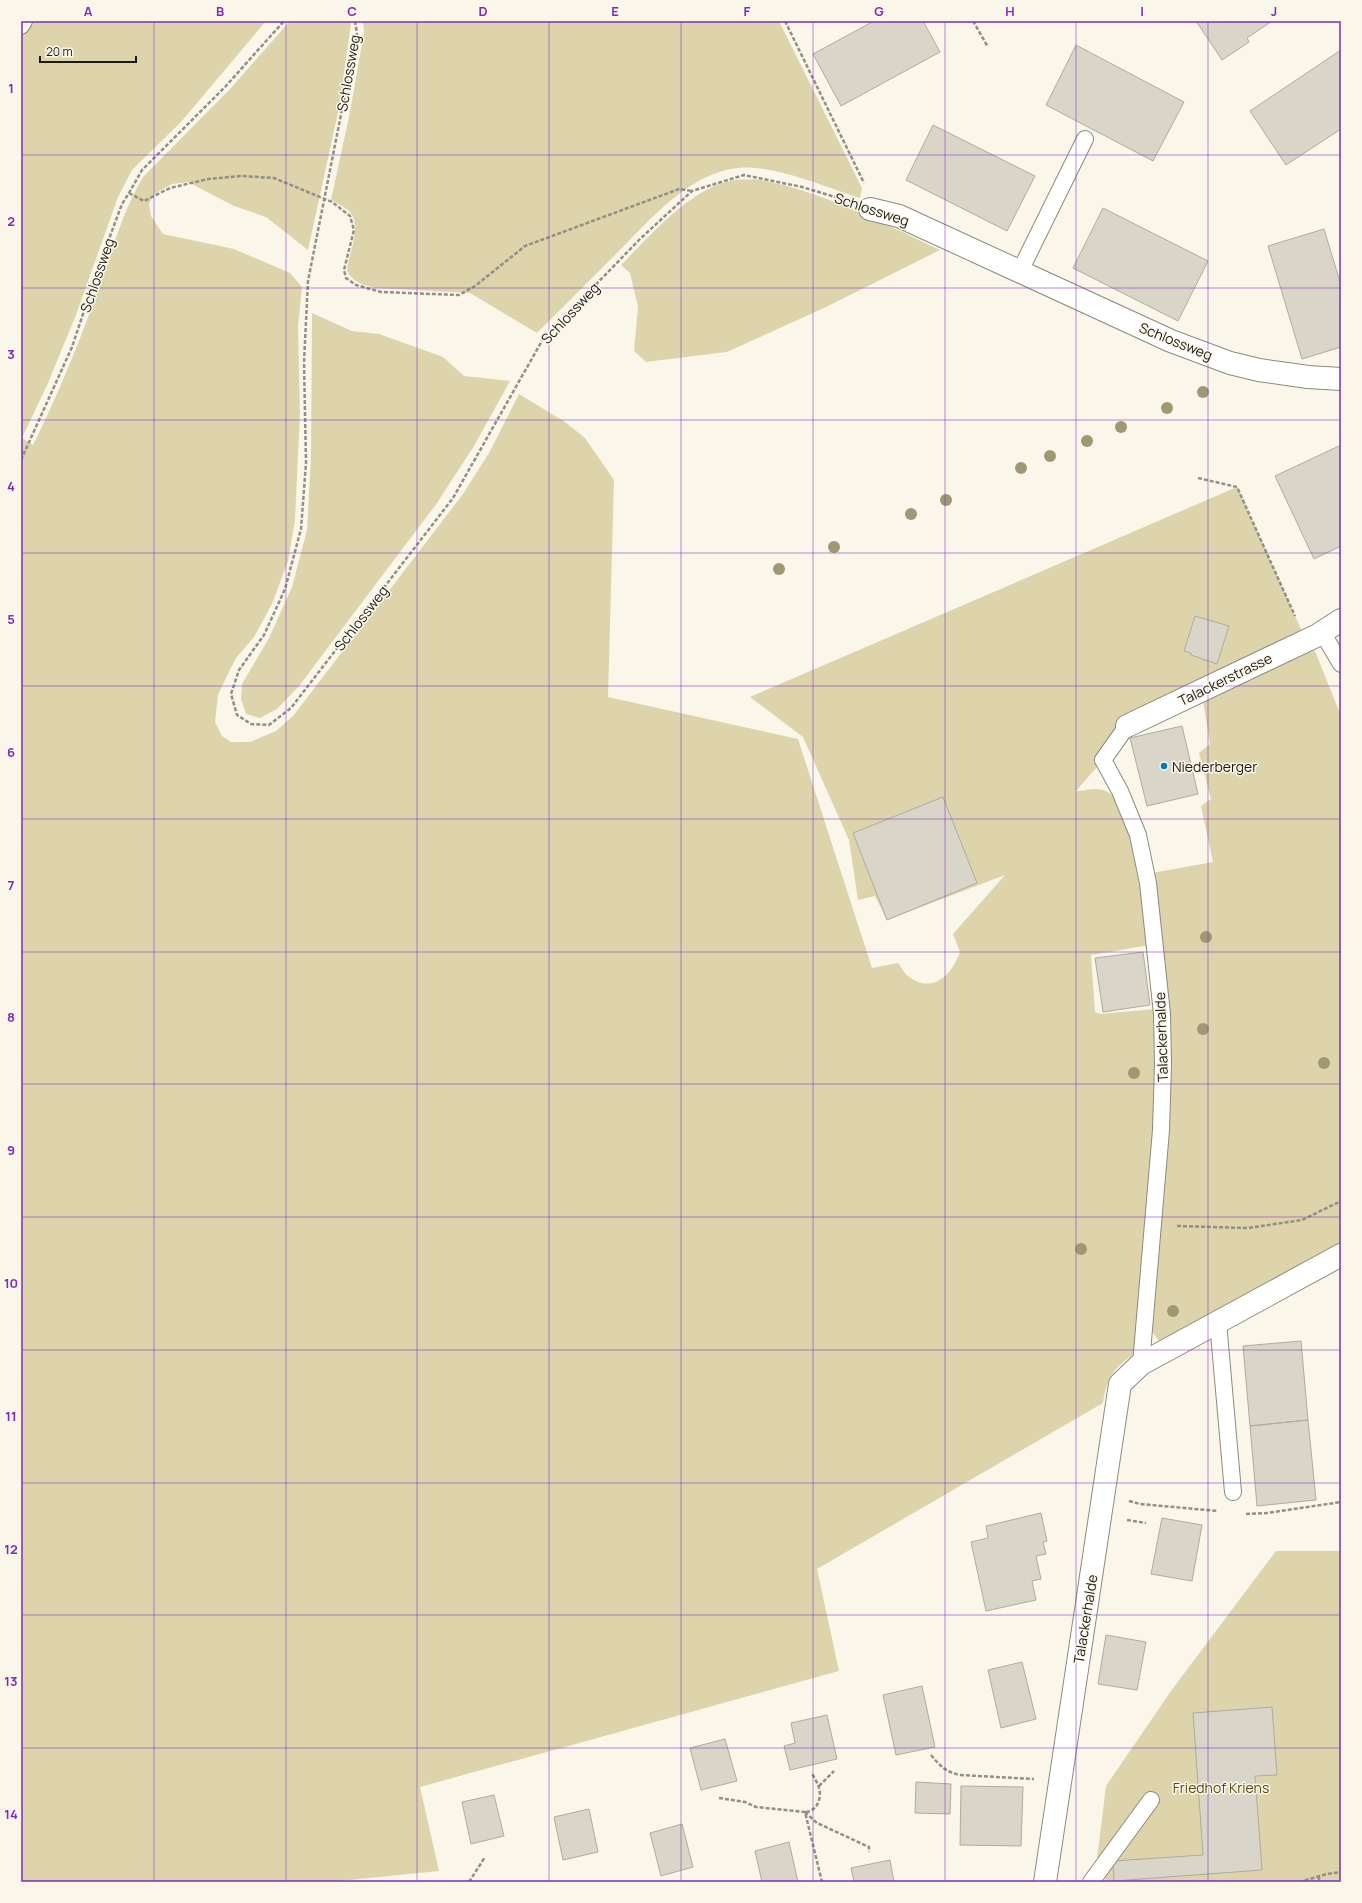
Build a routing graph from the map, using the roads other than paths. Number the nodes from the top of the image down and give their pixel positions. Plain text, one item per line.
1 (24, 21) edge
2 (21, 26) edge
3 (1085, 139) dead end
4 (870, 209) road end
5 (1020, 271) junction
6 (1341, 379) edge
7 (1341, 620) edge
8 (1314, 636) junction
9 (1341, 664) edge
10 (1127, 726) joint
11 (1341, 1255) edge
12 (1218, 1322) junction
13 (1141, 1364) junction
14 (1233, 1492) dead end
15 (1151, 1800) dead end
16 (1045, 1882) edge
17 (1091, 1882) edge

1 - 2 lane
3 - 5 lane
4 - 5 street, Schlossweg
5 - 6 street, Schlossweg
7 - 8 street, Talackerstrasse
8 - 9 lane
8 - 10 street, Talackerstrasse
10 - 13 lane, Talackerhalde
11 - 12 street, Talackerhalde
12 - 13 street, Talackerhalde
12 - 14 lane
13 - 16 street, Talackerhalde
15 - 17 lane

